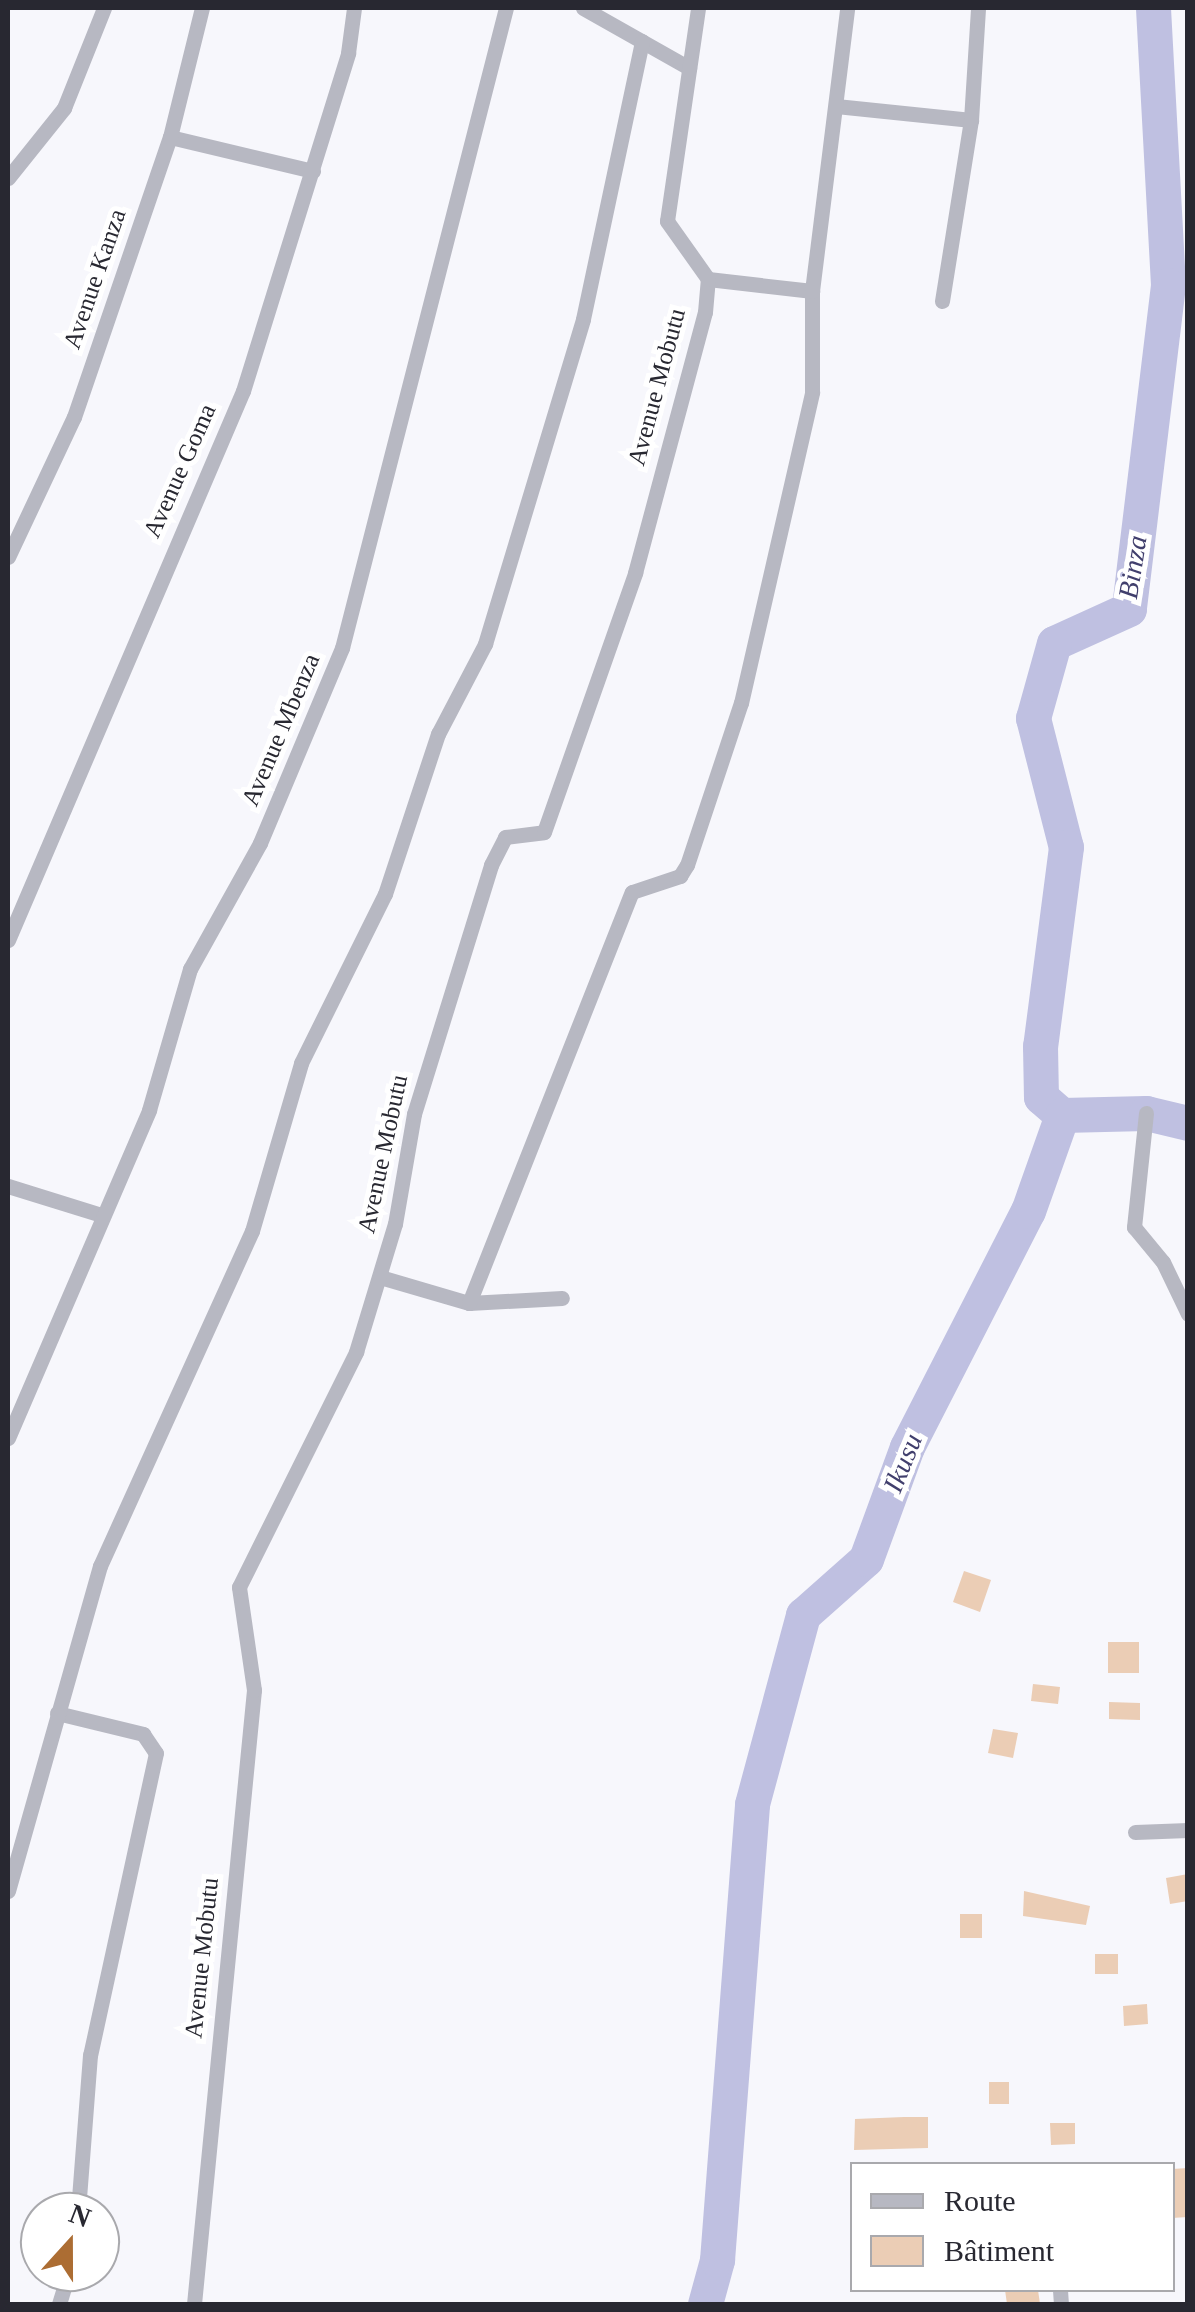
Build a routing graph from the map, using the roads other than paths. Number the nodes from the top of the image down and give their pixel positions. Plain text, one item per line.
1 (104, 8) edge
2 (202, 8) edge
3 (354, 8) edge
4 (506, 8) edge
5 (583, 8) edge
6 (698, 8) edge
7 (847, 8) edge
8 (978, 8) edge
9 (642, 41) junction
10 (689, 68) junction
11 (836, 106) junction
12 (971, 120) junction
13 (170, 137) junction
14 (313, 171) junction
15 (8, 178) edge
16 (708, 279) junction
17 (812, 291) junction
18 (942, 301) dead end
19 (10, 549) edge
20 (8, 940) edge
21 (1146, 1113) dead end
22 (8, 1186) edge
23 (98, 1214) junction
24 (380, 1278) junction
25 (562, 1298) dead end
26 (469, 1302) junction
27 (1188, 1314) edge
28 (8, 1438) edge
29 (56, 1713) junction
30 (1188, 1830) edge
31 (1135, 1832) dead end
32 (8, 1891) edge
33 (80, 2192) edge
34 (194, 2304) edge

1 - 15 street
2 - 13 street, Avenue Kanza
3 - 14 street, Avenue Goma
4 - 23 street, Avenue Mbenza
5 - 9 street
6 - 10 street, Avenue Mobutu
7 - 11 street
8 - 12 street
9 - 10 street
9 - 29 street
10 - 16 street, Avenue Mobutu
11 - 12 street
11 - 17 street
12 - 18 street
13 - 14 street
13 - 19 street, Avenue Kanza
14 - 20 street, Avenue Goma
16 - 17 street
16 - 24 street, Avenue Mobutu
17 - 26 street
21 - 27 street
22 - 23 street
23 - 28 street, Avenue Mbenza
24 - 26 street
24 - 34 street, Avenue Mobutu
25 - 26 street
29 - 32 street
29 - 33 street
30 - 31 street

